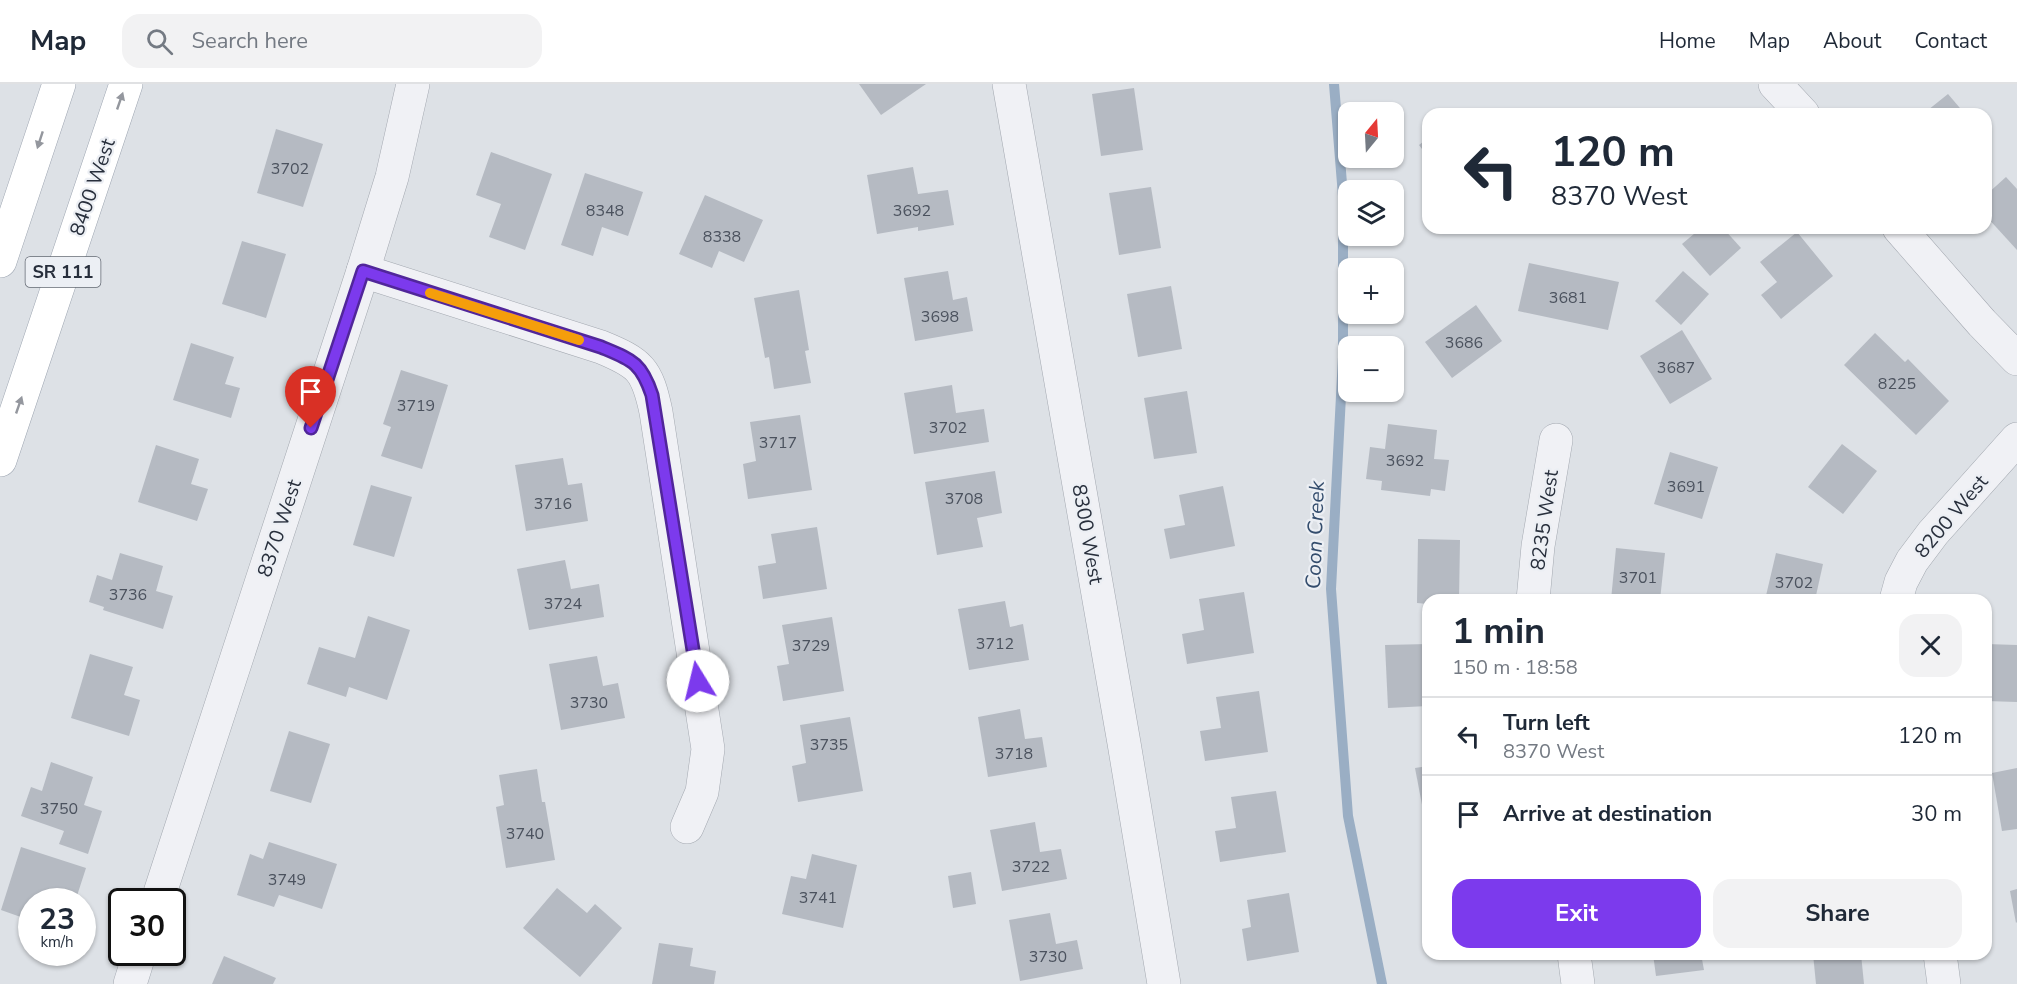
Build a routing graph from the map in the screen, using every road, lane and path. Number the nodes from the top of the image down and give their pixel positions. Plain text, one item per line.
1 (59, 84) edge
2 (126, 84) edge
3 (414, 84) edge
4 (1009, 84) edge
5 (1775, 84) edge
6 (1797, 108) edge
7 (1904, 234) edge
8 (0, 261) edge
9 (363, 271) junction
10 (2017, 359) edge
11 (2017, 439) edge
12 (1556, 440) dead end
13 (0, 460) edge
14 (1534, 594) edge
15 (1898, 594) edge
16 (687, 827) dead end
17 (161, 888) edge
18 (1575, 960) edge
19 (1941, 960) edge
20 (135, 966) edge
21 (129, 984) edge
22 (1164, 984) edge
23 (1578, 984) edge
24 (1944, 984) edge

1 -> 8 main road, SR 111
13 -> 2 main road, 8400 West / SR 111
3 - 9 street, 8370 West
4 - 22 street, 8300 West
5 - 6 street
7 - 10 street
9 - 16 street
9 - 17 street, 8370 West
11 - 15 street, 8200 West
12 - 14 street, 8235 West
18 - 23 street
19 - 24 street
20 - 21 street

